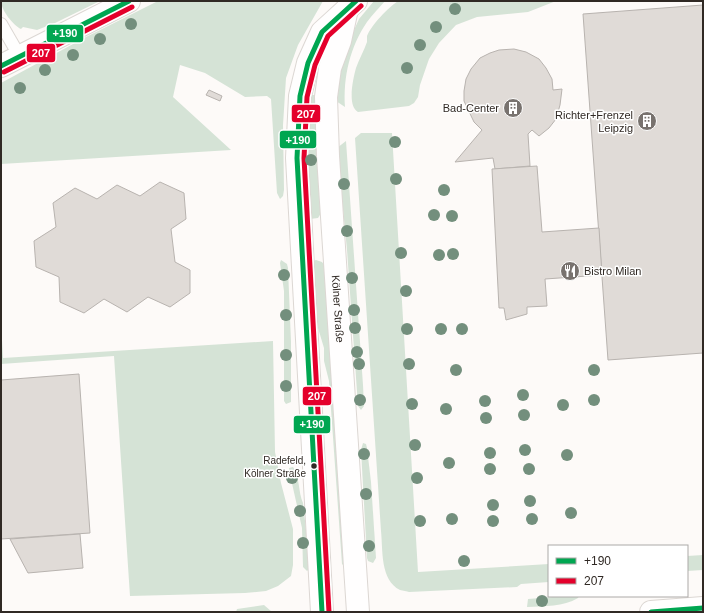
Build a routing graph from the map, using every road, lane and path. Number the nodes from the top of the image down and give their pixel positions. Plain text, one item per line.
1 (129, 1) edge
2 (352, 5) edge
3 (1, 24) edge
4 (10, 62) edge
5 (703, 608) edge
6 (322, 612) edge
7 (358, 612) edge
8 (651, 612) edge

1 - 4 street
2 - 6 street, Kölner Straße
2 - 7 street, Kölner Straße
3 - 4 lane
5 - 8 street

